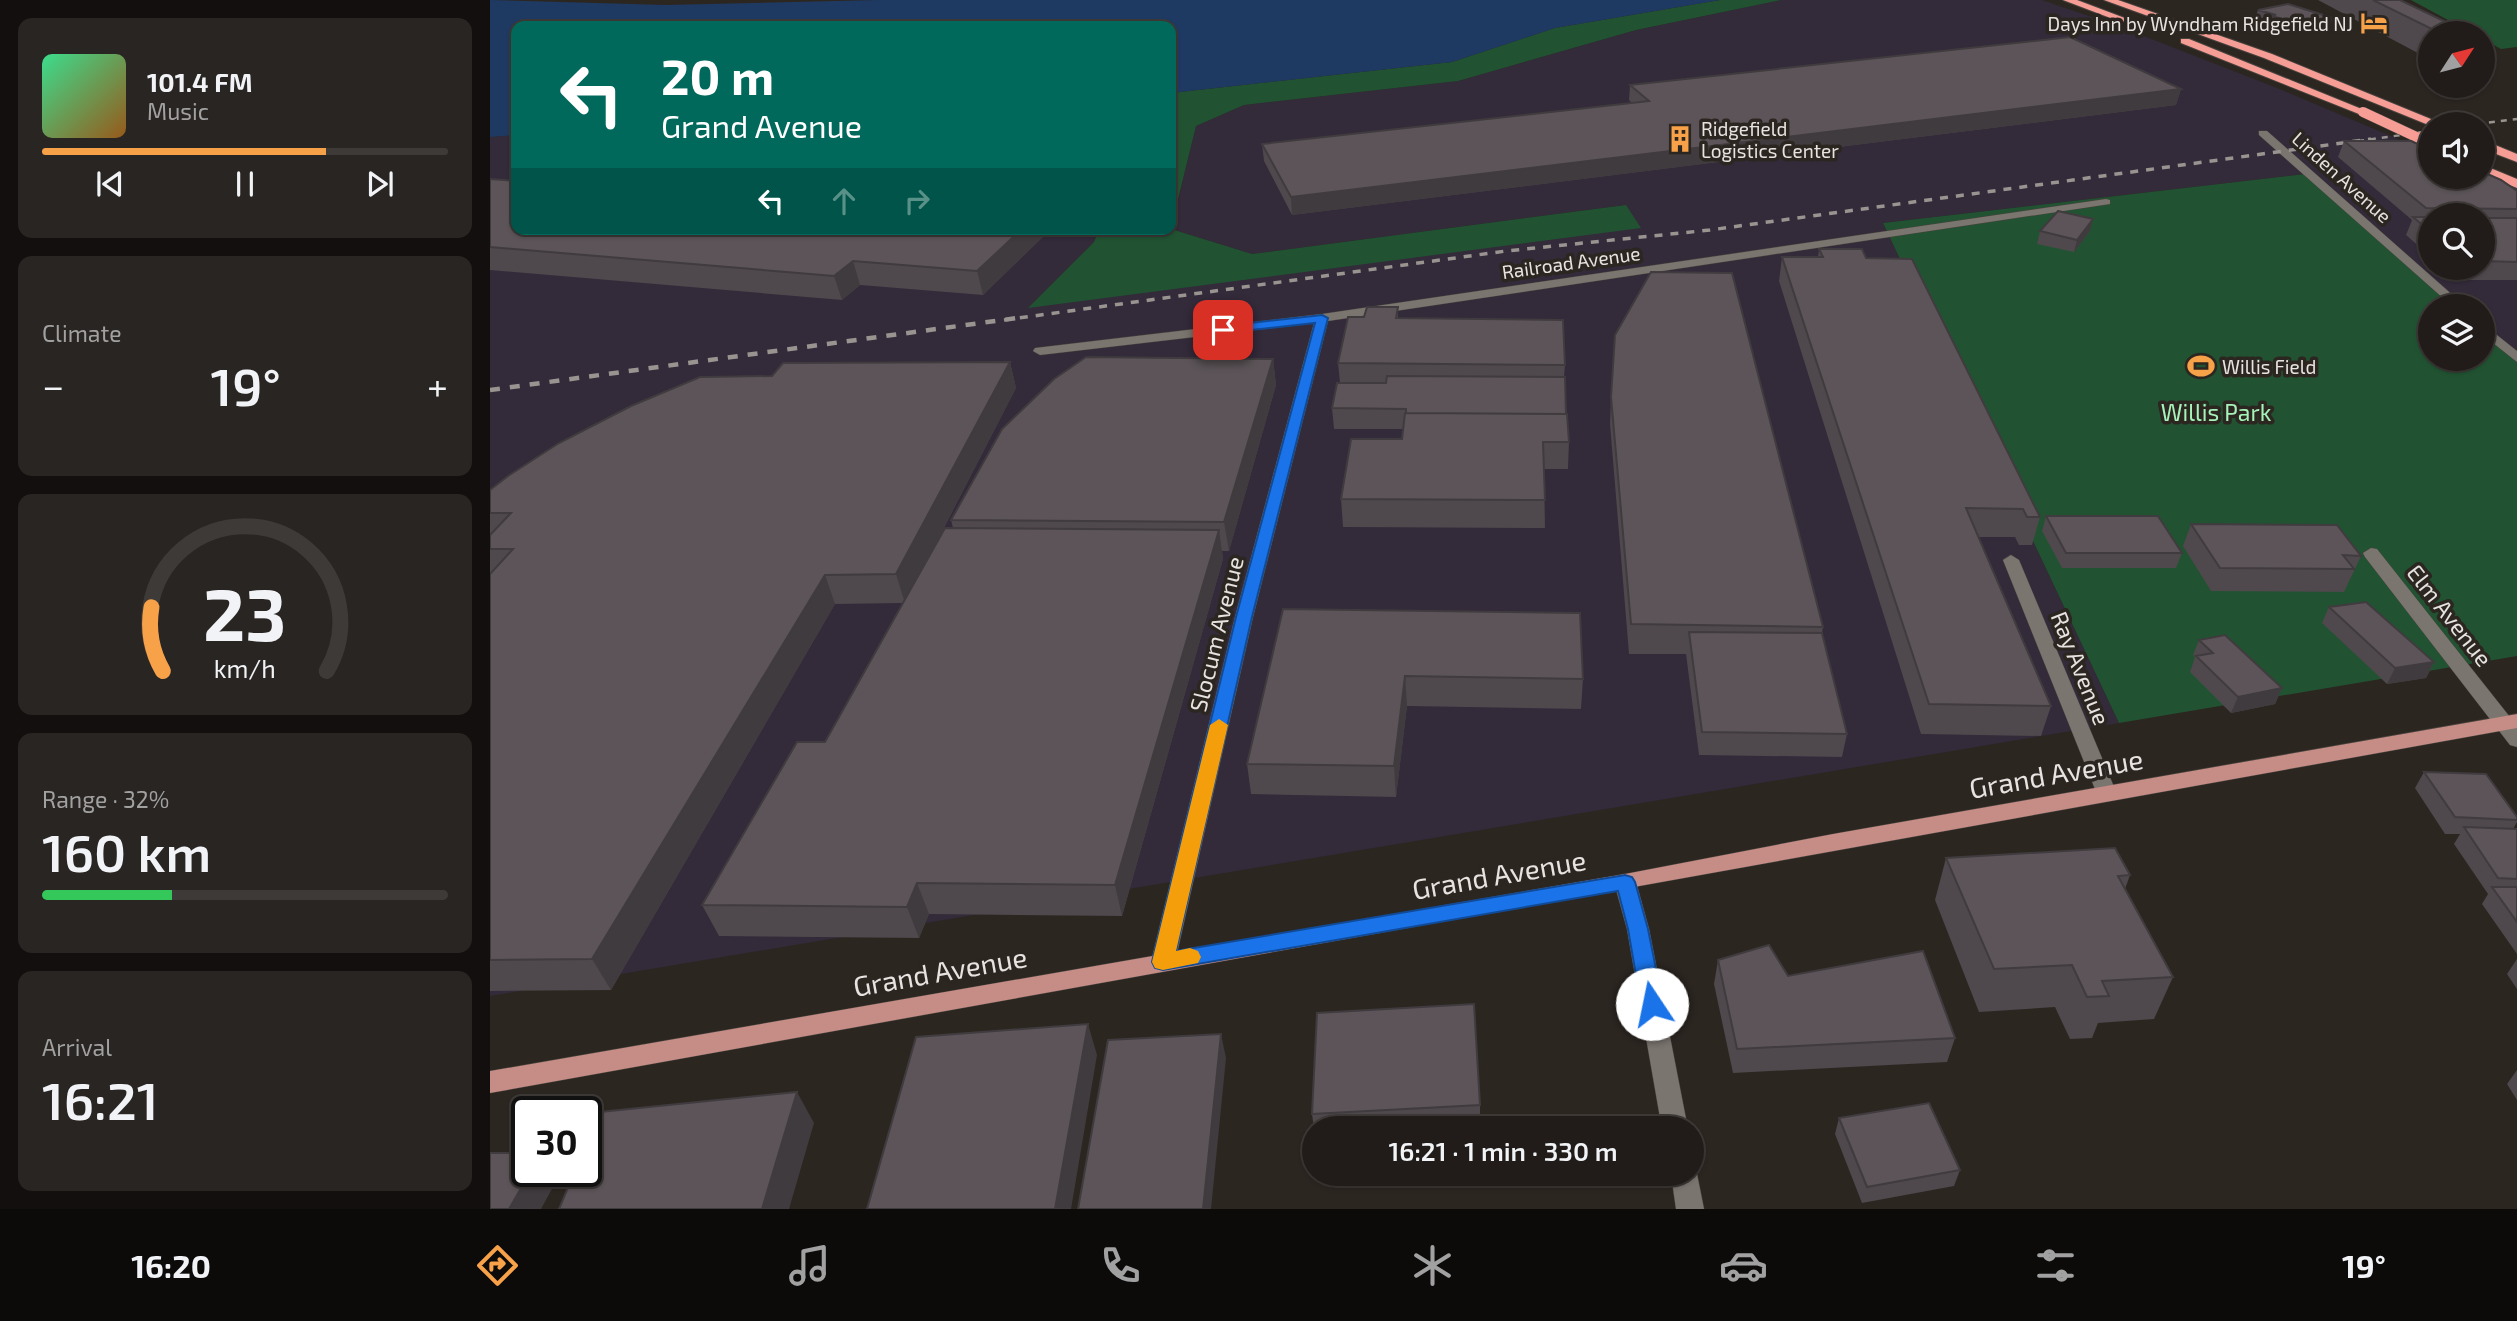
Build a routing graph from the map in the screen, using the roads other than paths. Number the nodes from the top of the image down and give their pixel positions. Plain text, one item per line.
1 (2068, 0) edge
2 (2109, 0) edge
3 (2138, 24) dead end
4 (2174, 37) dead end
5 (2398, 107) junction
6 (2363, 112) junction
7 (2418, 114) edge
8 (2418, 116) edge
9 (2263, 133) dead end
10 (2418, 134) edge
11 (2418, 138) edge
12 (2495, 147) edge
13 (2517, 158) edge
14 (2495, 165) edge
15 (2495, 174) edge
16 (2517, 174) edge
17 (2517, 184) edge
18 (2106, 202) dead end
19 (2445, 294) edge
20 (1322, 318) junction
21 (2495, 339) edge
22 (1040, 351) dead end
23 (2517, 358) edge
24 (2371, 553) dead end
25 (2011, 560) dead end
26 (2510, 722) edge
27 (2517, 740) edge
28 (2107, 794) junction
29 (1625, 882) junction
30 (1163, 962) junction
31 (490, 1082) edge
32 (1673, 1116) edge
33 (1686, 1186) edge
34 (1690, 1209) edge

1 - 3 highway
2 - 5 highway
4 - 6 highway
5 - 7 highway
5 - 8 highway
6 - 10 highway, bridge
6 - 11 highway, bridge
9 - 19 street, Linden Avenue
12 - 13 highway
14 - 16 highway
15 - 17 highway
18 - 20 street, Railroad Avenue
20 - 22 street, Railroad Avenue
20 - 30 street, Slocum Avenue
21 - 23 street
24 - 26 street, Elm Avenue
25 - 28 street, Ray Avenue
26 - 27 street, Elm Avenue
26 - 28 main road, Grand Avenue
28 - 29 main road, Grand Avenue
29 - 30 main road, Grand Avenue
29 - 32 street
30 - 31 main road, Grand Avenue
33 - 34 street

